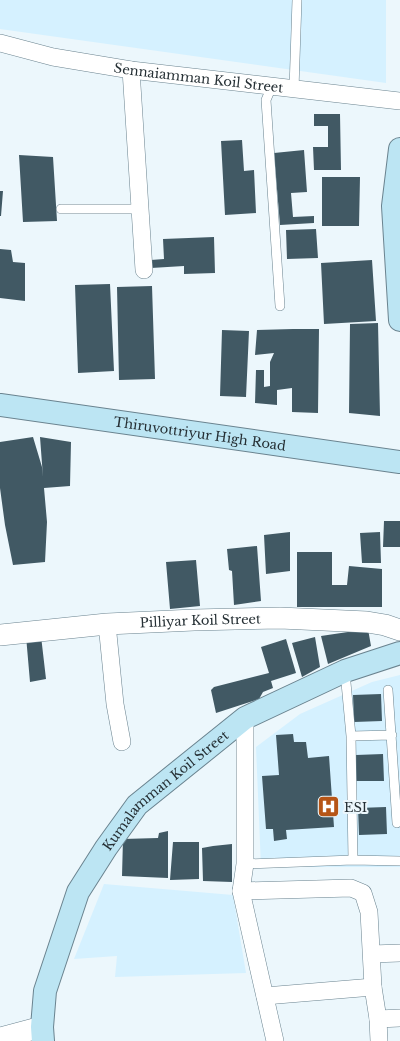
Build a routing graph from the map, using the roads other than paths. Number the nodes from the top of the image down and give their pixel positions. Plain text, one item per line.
1 (297, 0) edge
2 (0, 44) edge
3 (131, 70) junction
4 (272, 86) junction
5 (294, 89) junction
6 (400, 101) edge
7 (400, 149) edge
8 (62, 208) dead end
9 (140, 209) junction
10 (144, 270) dead end
11 (280, 306) dead end
12 (400, 320) edge
13 (0, 406) edge
14 (400, 462) edge
15 (107, 624) junction
16 (400, 630) edge
17 (0, 635) edge
18 (400, 653) edge
19 (345, 671) junction
20 (388, 690) dead end
21 (244, 718) junction
22 (392, 735) junction
23 (351, 736) junction
24 (122, 742) dead end
25 (397, 823) dead end
26 (353, 860) junction
27 (400, 861) edge
28 (245, 864) junction
29 (241, 891) junction
30 (400, 953) edge
31 (372, 954) junction
32 (373, 987) junction
33 (265, 996) junction
34 (400, 1018) edge
35 (378, 1019) junction
36 (42, 1034) edge
37 (0, 1038) edge
38 (275, 1041) edge
39 (379, 1041) edge

1 - 5 lane
2 - 3 street, Sennaiamman Koil Street
3 - 4 street, Sennaiamman Koil Street
3 - 9 street
4 - 5 street, Sennaiamman Koil Street
4 - 11 lane
5 - 6 street, Sennaiamman Koil Street
7 - 12 main road
8 - 9 lane
9 - 10 street
13 - 14 main road, Thiruvottriyur High Road
15 - 16 street, Pilliyar Koil Street
15 - 17 street, Pilliyar Koil Street
15 - 24 street
18 - 19 main road, Kumalamman Koil Street
19 - 21 main road, Kumalamman Koil Street
19 - 23 lane
20 - 22 lane
21 - 28 street
21 - 36 main road, Kumalamman Koil Street
22 - 23 lane
22 - 25 lane
23 - 26 lane
26 - 27 lane
26 - 28 lane
28 - 29 street
29 - 31 street
29 - 33 street
30 - 31 street
31 - 32 street
32 - 33 street
32 - 35 street
33 - 38 street
34 - 35 street
35 - 39 street
36 - 37 street

